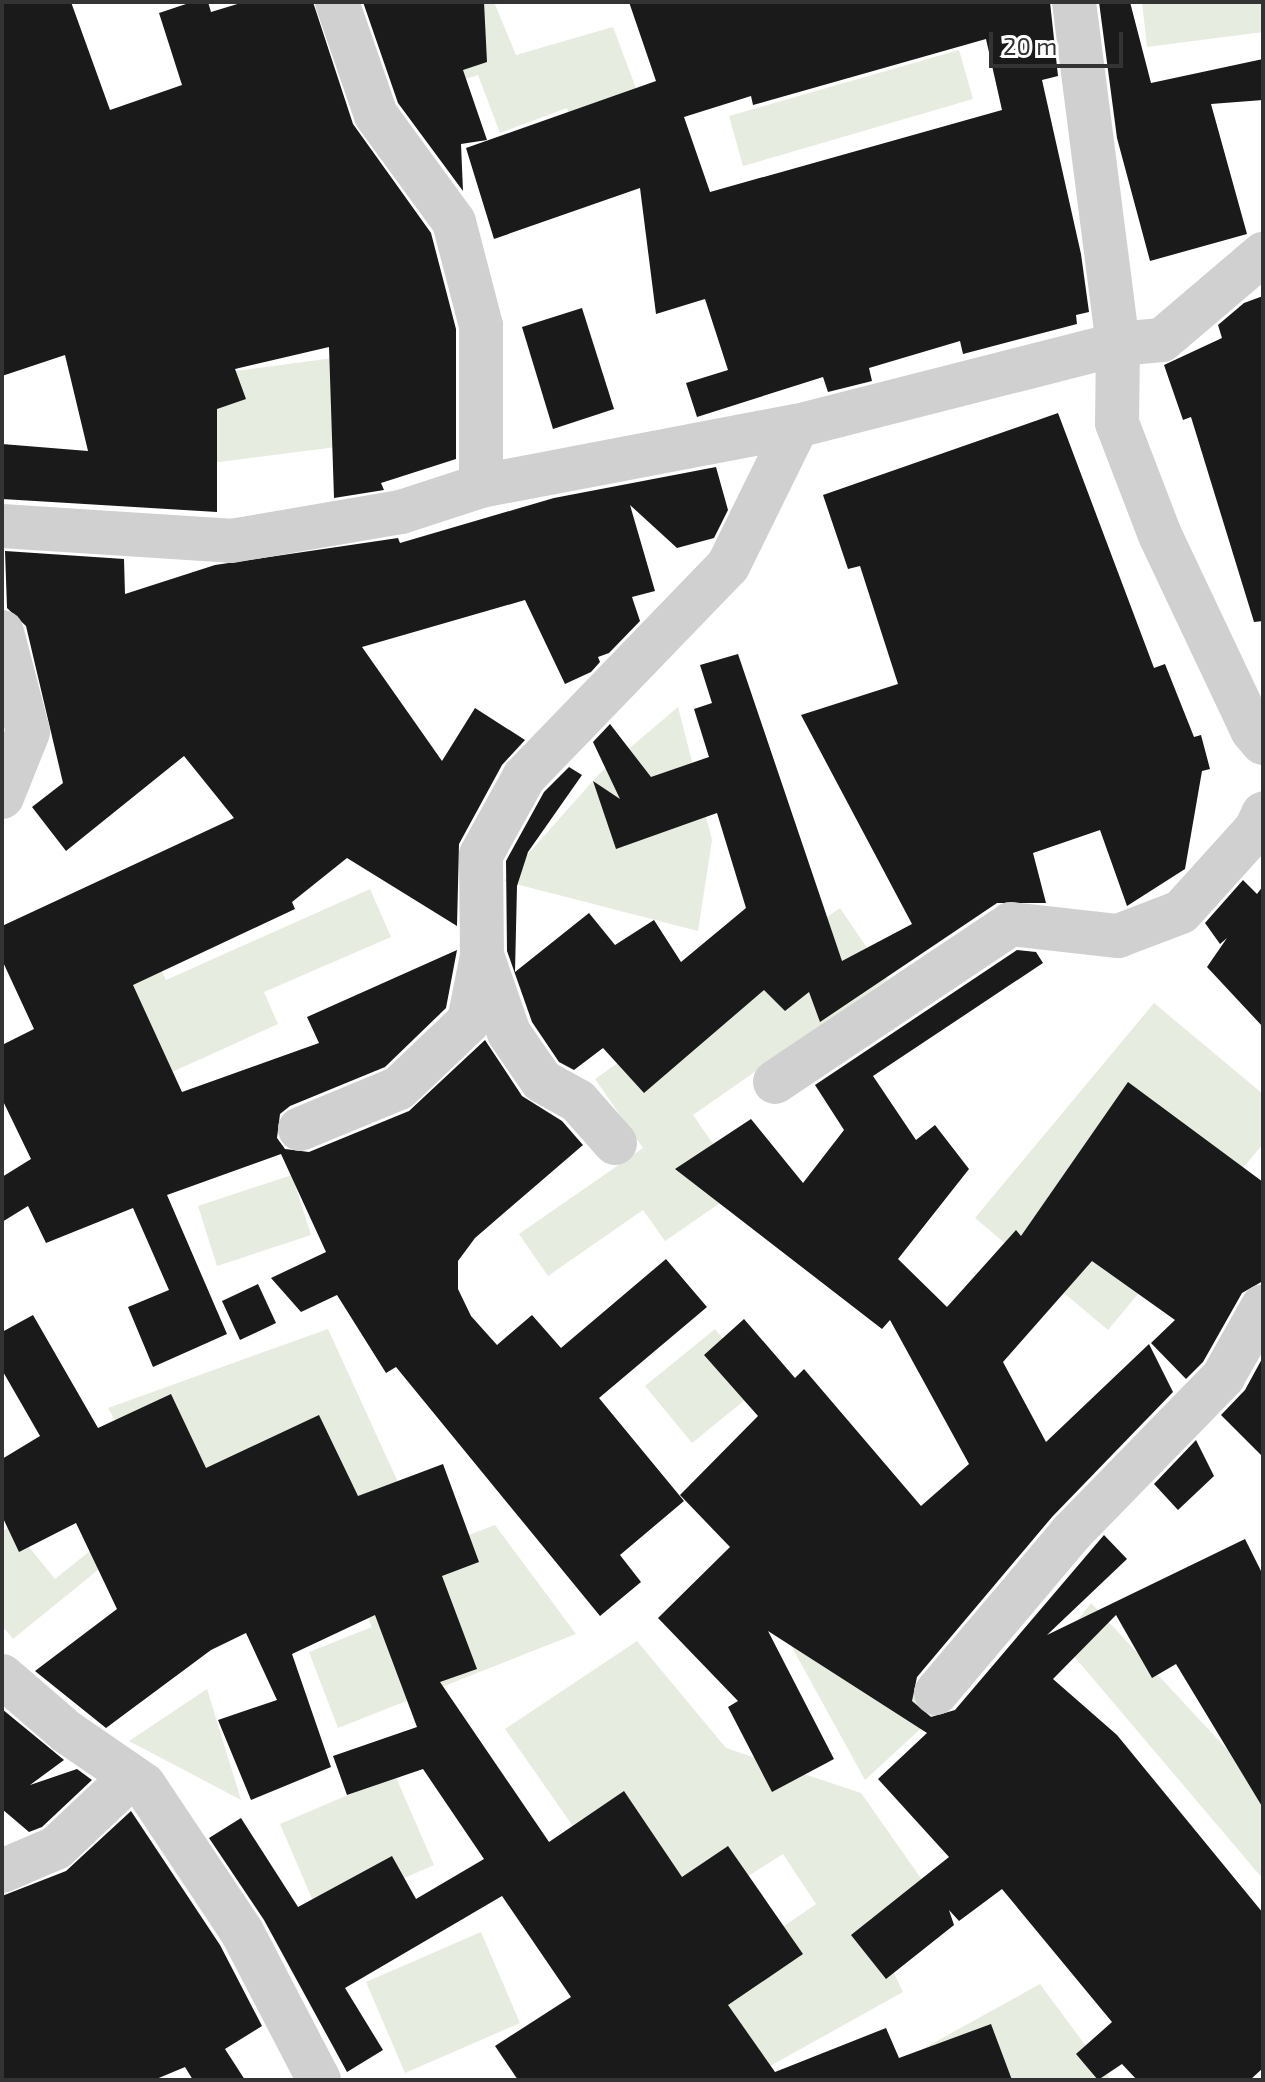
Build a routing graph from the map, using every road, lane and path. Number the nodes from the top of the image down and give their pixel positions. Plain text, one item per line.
1 (337, 2) edge
2 (1074, 2) edge
3 (1263, 254) edge
4 (1118, 344) junction
5 (797, 426) junction
6 (481, 486) junction
7 (2, 526) edge
8 (2, 632) edge
9 (1263, 743) edge
10 (2, 797) edge
11 (1261, 827) edge
12 (482, 956) junction
13 (775, 1082) dead end
14 (300, 1129) dead end
15 (615, 1143) dead end
16 (1263, 1306) edge
17 (2, 1676) edge
18 (936, 1693) dead end
19 (131, 1777) junction
20 (2, 1871) edge
21 (319, 2080) edge

1 - 6 street
2 - 4 street
3 - 4 street
4 - 5 street
4 - 9 street
5 - 6 street
5 - 12 street
6 - 7 street
8 - 10 street
11 - 13 street
12 - 14 street
12 - 15 street
16 - 18 street
17 - 19 street
19 - 20 street
19 - 21 street

